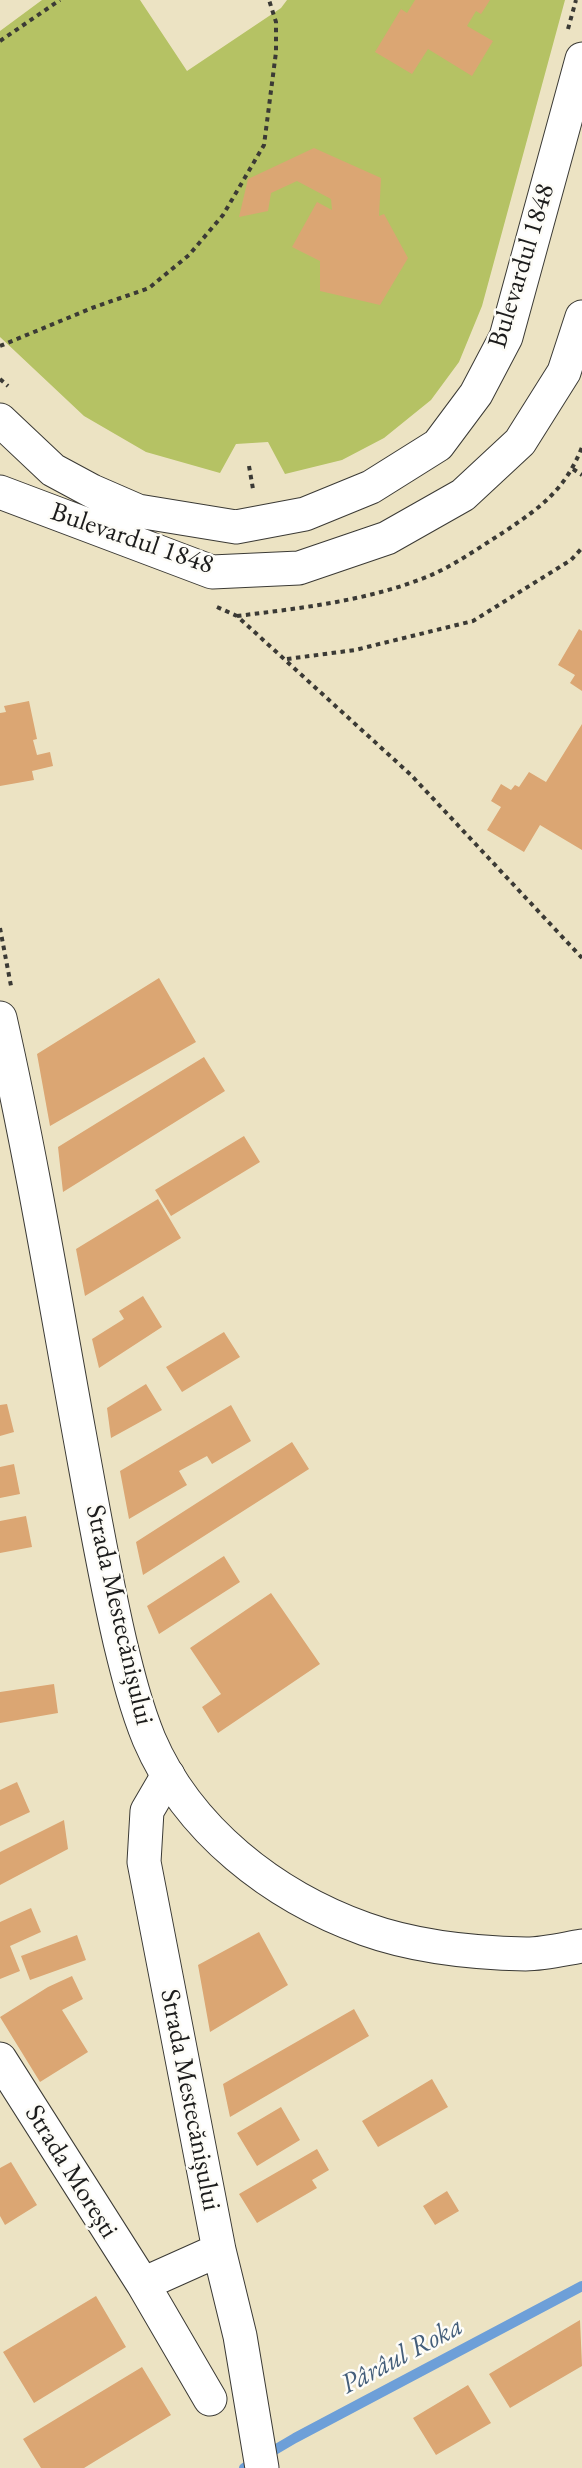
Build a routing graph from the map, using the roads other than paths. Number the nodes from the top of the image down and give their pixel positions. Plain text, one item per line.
1 (575, 46) edge
2 (582, 317) edge
3 (5, 427) edge
4 (0, 492) edge
5 (0, 505) edge
6 (47, 510) junction
7 (0, 1018) edge
8 (0, 1079) edge
9 (20, 1106) junction
10 (168, 1775) junction
11 (582, 1946) edge
12 (0, 2060) edge
13 (219, 2250) junction
14 (143, 2284) junction
15 (210, 2399) dead end
16 (262, 2468) edge

1 - 3 street, Bulevardul 1848
2 - 6 street, Bulevardul 1848
4 - 6 street, Bulevardul 1848
5 - 6 street
7 - 9 street, Strada Mestecănișului
8 - 9 street, Strada Mestecănișului
9 - 10 street, Strada Mestecănișului
10 - 11 street
10 - 13 street, Strada Mestecănișului
12 - 14 street, Strada Morești
13 - 14 street
13 - 16 street, Strada Mestecănișului
14 - 15 street, Strada Morești

